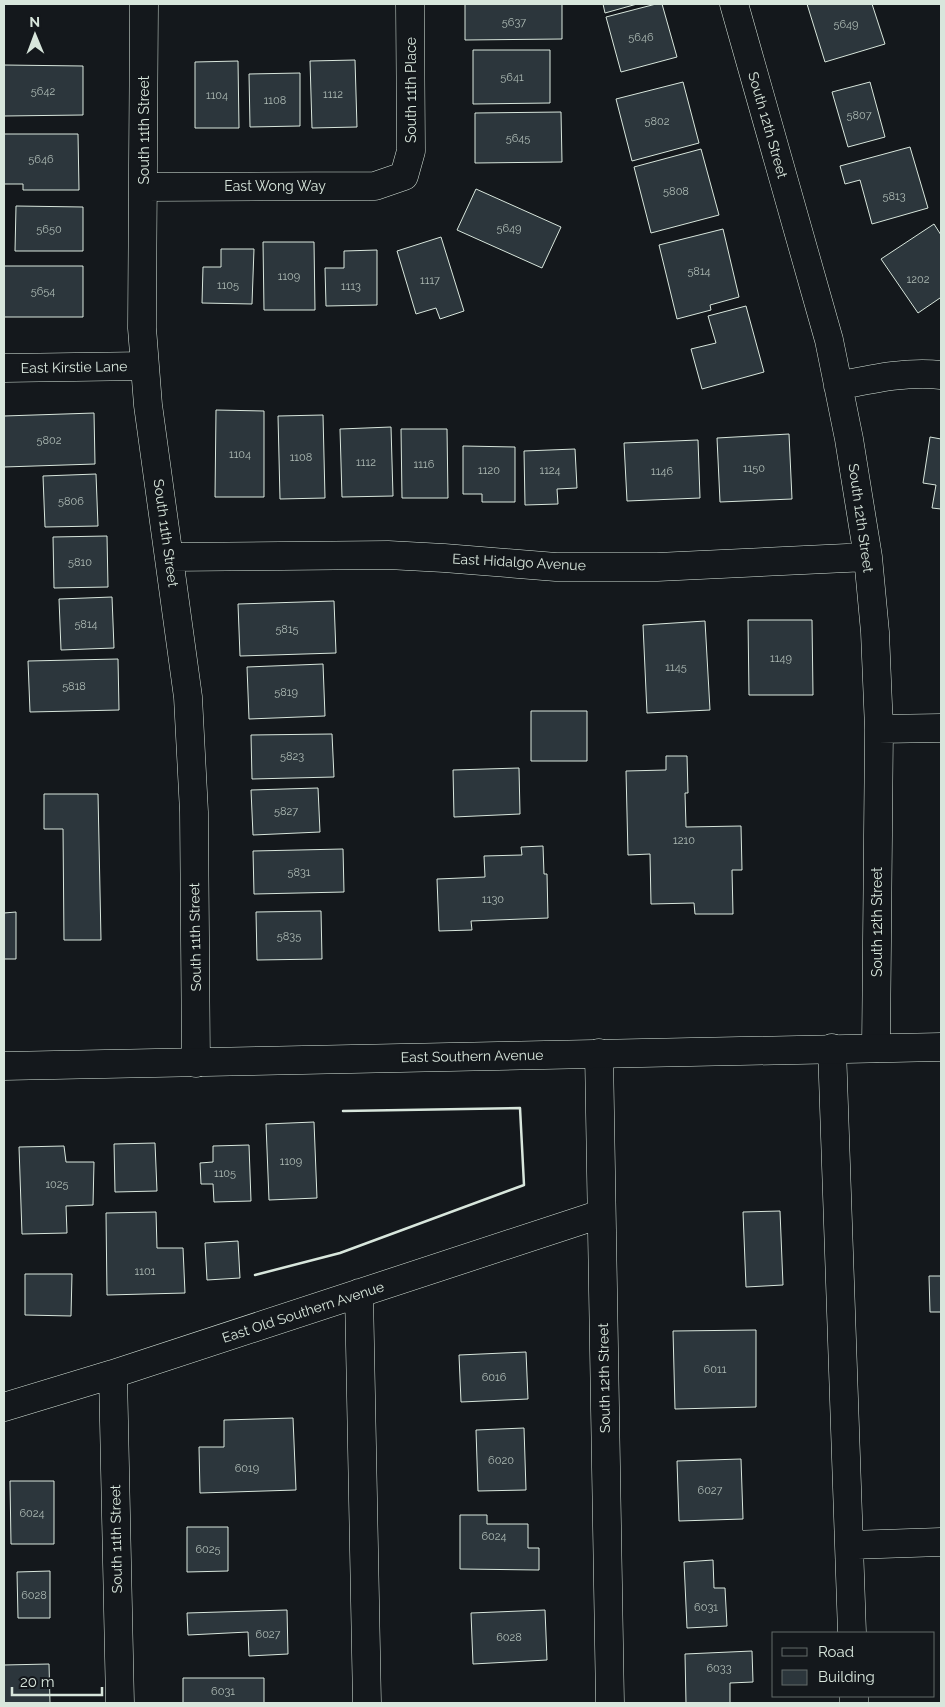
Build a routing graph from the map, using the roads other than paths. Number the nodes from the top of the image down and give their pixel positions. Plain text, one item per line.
1 (144, 4) edge
2 (410, 4) edge
3 (734, 4) edge
4 (404, 176) joint
5 (144, 187) junction
6 (145, 366) junction
7 (4, 368) edge
8 (941, 375) edge
9 (838, 386) junction
10 (169, 557) junction
11 (868, 557) junction
12 (941, 728) edge
13 (879, 729) junction
14 (941, 1047) edge
15 (832, 1048) junction
16 (876, 1048) junction
17 (598, 1052) junction
18 (196, 1062) junction
19 (4, 1066) edge
20 (601, 1214) junction
21 (359, 1293) junction
22 (112, 1374) junction
23 (4, 1407) edge
24 (941, 1542) edge
25 (850, 1545) junction
26 (852, 1632) edge
27 (120, 1703) edge
28 (367, 1703) edge
29 (610, 1703) edge

1 - 5 street, South 11th Street
2 - 4 street, South 11th Place
3 - 9 street, South 12th Street
4 - 5 street, East Wong Way
5 - 6 street, South 11th Street
6 - 7 street, East Kirstie Lane
6 - 10 street, South 11th Street
8 - 9 street
9 - 11 street, South 12th Street
10 - 11 street, East Hidalgo Avenue
10 - 18 street, South 11th Street
11 - 13 street, South 12th Street
12 - 13 street
13 - 16 street, South 12th Street
14 - 16 street, East Southern Avenue
15 - 16 street, East Southern Avenue
15 - 17 street, East Southern Avenue
15 - 25 street
17 - 18 street, East Southern Avenue
17 - 20 street, South 12th Street
18 - 19 street, East Southern Avenue
20 - 21 street, East Old Southern Avenue
20 - 29 street, South 12th Street
21 - 22 street, East Old Southern Avenue
21 - 28 street
22 - 23 street, East Old Southern Avenue
22 - 27 street, South 11th Street
24 - 25 street
25 - 26 street

